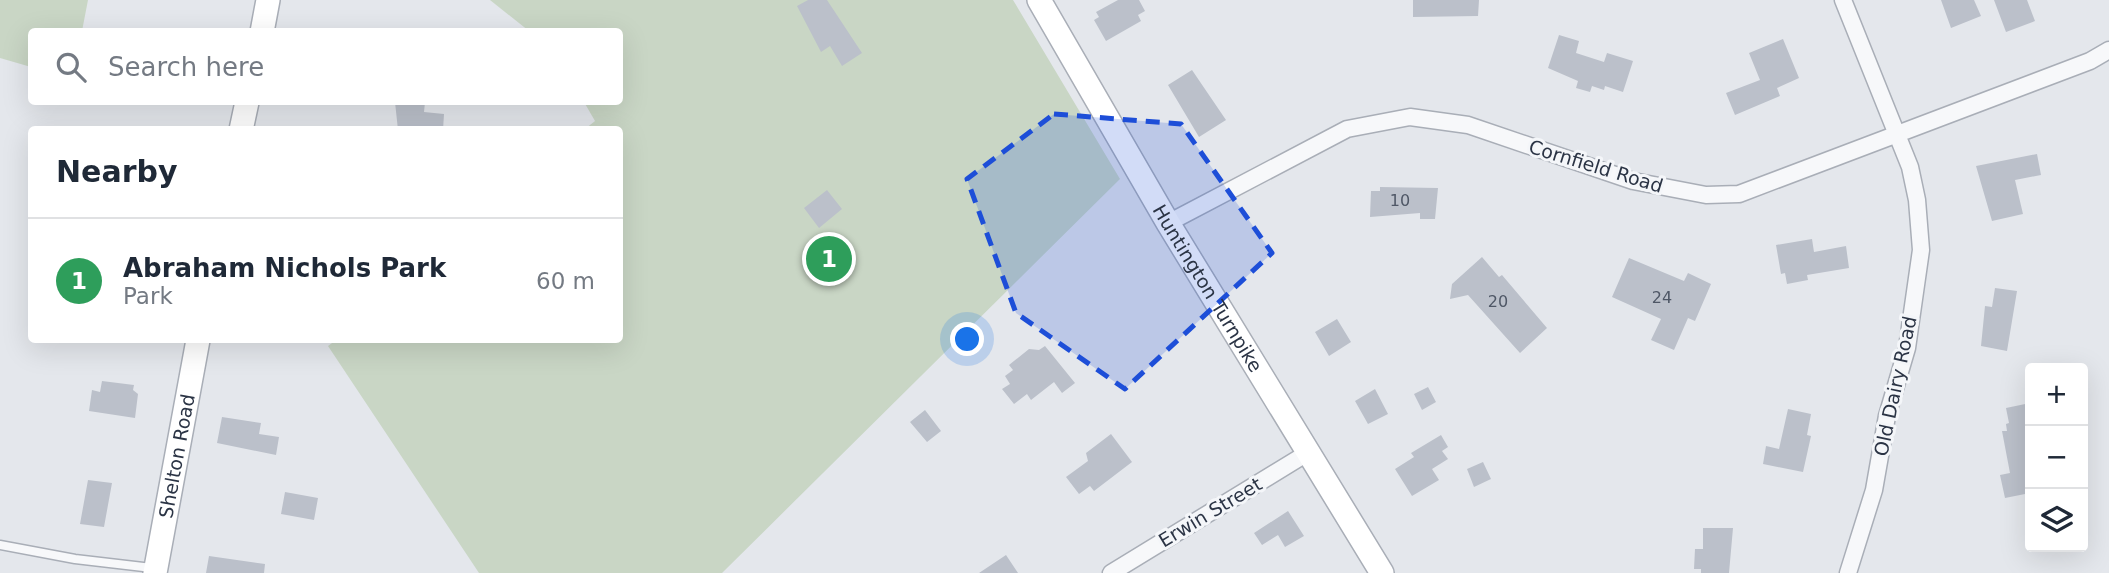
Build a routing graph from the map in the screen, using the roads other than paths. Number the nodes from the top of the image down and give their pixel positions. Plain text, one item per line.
1 (268, 0) edge
2 (1039, 0) edge
3 (1843, 0) edge
4 (263, 28) edge
5 (2109, 50) edge
6 (246, 105) edge
7 (242, 126) edge
8 (1898, 135) junction
9 (1168, 222) junction
10 (197, 343) edge
11 (1309, 452) junction
12 (0, 545) edge
13 (155, 570) edge
14 (1111, 573) edge
15 (1382, 573) edge
16 (1848, 573) edge

1 - 4 main road
2 - 9 main road, Huntington Turnpike
3 - 8 street, Old Dairy Road
5 - 8 street, Cornfield Road
6 - 7 main road
8 - 9 street, Cornfield Road
8 - 16 street, Old Dairy Road
9 - 11 main road, Huntington Turnpike
10 - 13 main road, Shelton Road
11 - 14 street, Erwin Street
11 - 15 main road, Huntington Turnpike
12 - 13 lane

